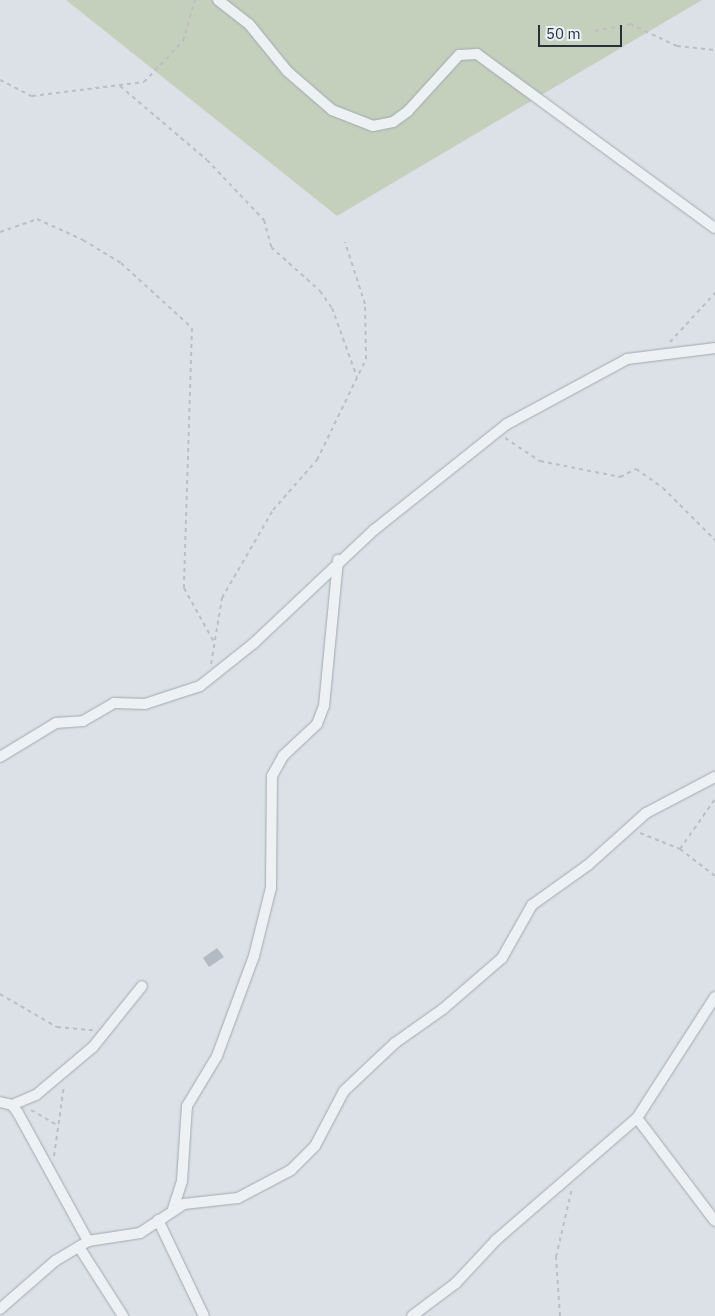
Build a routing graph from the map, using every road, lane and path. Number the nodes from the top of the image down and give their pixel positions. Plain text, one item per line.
1 (195, 0) edge
2 (218, 0) edge
3 (595, 31) dead end
4 (715, 50) edge
5 (0, 80) edge
6 (120, 86) junction
7 (715, 228) edge
8 (0, 232) edge
9 (345, 242) dead end
10 (715, 293) edge
11 (715, 348) edge
12 (661, 351) junction
13 (357, 377) junction
14 (497, 432) junction
15 (715, 540) edge
16 (338, 560) junction
17 (213, 640) junction
18 (210, 677) junction
19 (0, 757) edge
20 (715, 777) edge
21 (715, 799) edge
22 (630, 827) junction
23 (680, 849) junction
24 (715, 876) edge
25 (142, 986) dead end
26 (0, 994) edge
27 (715, 997) edge
28 (106, 1031) junction
29 (67, 1069) junction
30 (0, 1102) edge
31 (12, 1105) junction
32 (638, 1118) junction
33 (59, 1126) junction
34 (52, 1174) junction
35 (574, 1174) junction
36 (173, 1209) junction
37 (158, 1220) junction
38 (715, 1222) edge
39 (88, 1240) junction
40 (79, 1248) junction
41 (0, 1308) edge
42 (123, 1316) edge
43 (204, 1316) edge
44 (412, 1316) edge
45 (560, 1316) edge

1 - 6 path
2 - 7 street
3 - 4 path
5 - 6 path
6 - 13 path
8 - 17 path
9 - 13 path
10 - 12 path
11 - 12 street
12 - 14 street
13 - 17 path
14 - 15 path
14 - 16 street
16 - 18 street
16 - 36 street
17 - 18 path
18 - 19 street
20 - 22 street
21 - 23 path
22 - 23 path
22 - 36 street
23 - 24 path
25 - 28 street
26 - 28 path
27 - 32 street
28 - 29 street
29 - 31 street
29 - 33 path
30 - 31 street
31 - 33 path
31 - 34 street
32 - 35 street
32 - 38 street
33 - 34 path
34 - 39 street
35 - 44 street
35 - 45 path
36 - 37 street
37 - 39 street
37 - 43 street
39 - 40 street
40 - 41 street
40 - 42 street

